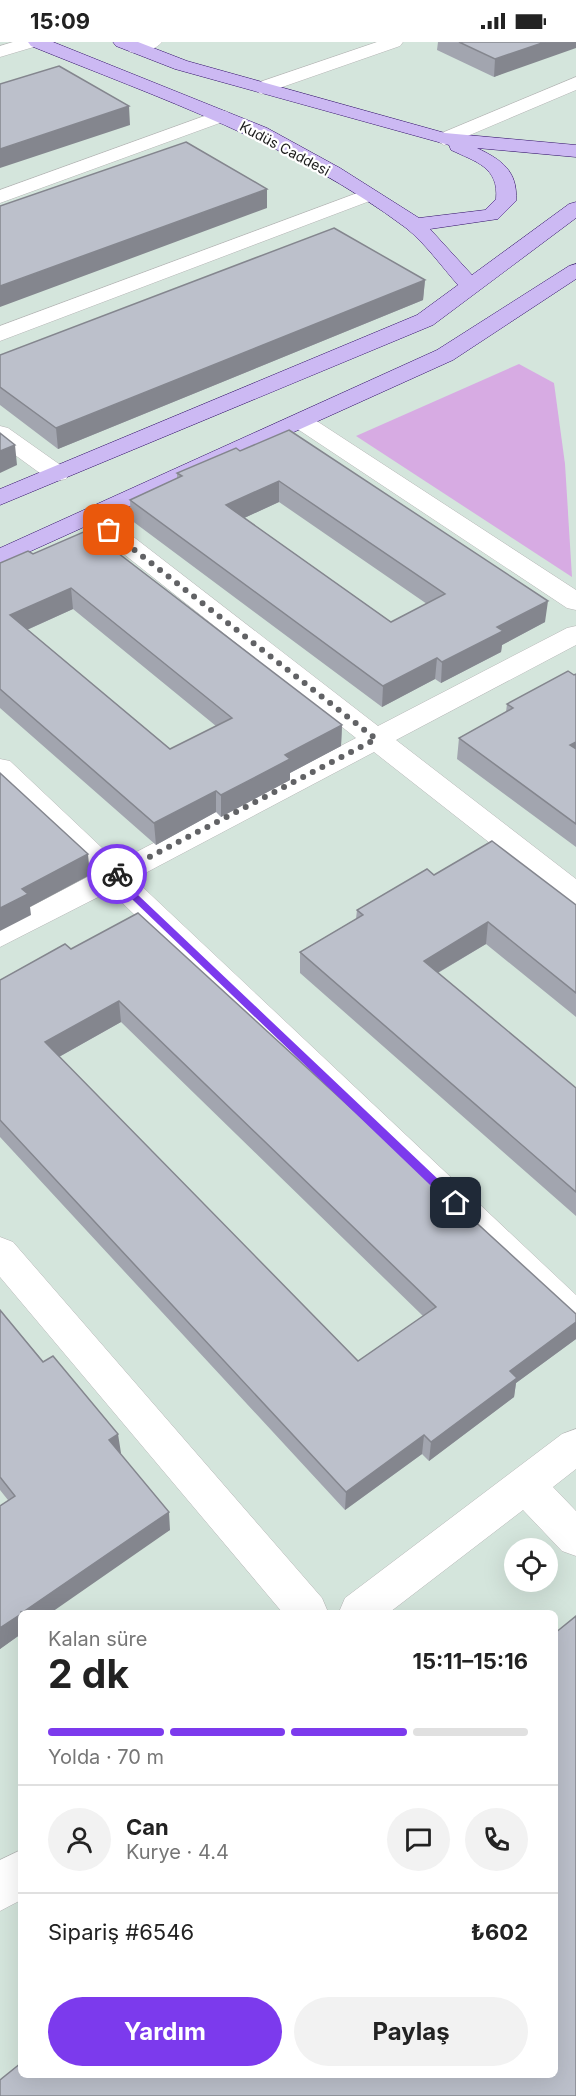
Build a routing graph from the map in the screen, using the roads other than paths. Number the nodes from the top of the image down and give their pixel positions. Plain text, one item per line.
1 (31, 42) edge
2 (37, 42) edge
3 (394, 42) edge
4 (137, 44) edge
5 (0, 52) edge
6 (576, 83) edge
7 (261, 88) junction
8 (221, 116) junction
9 (444, 139) junction
10 (576, 151) edge
11 (368, 195) junction
12 (0, 197) edge
13 (576, 208) edge
14 (415, 225) junction
15 (576, 270) edge
16 (470, 286) junction
17 (0, 334) edge
18 (301, 421) junction
19 (0, 433) edge
20 (57, 474) junction
21 (0, 498) edge
22 (92, 516) junction
23 (0, 557) edge
24 (576, 602) edge
25 (576, 634) edge
26 (376, 739) junction
27 (0, 768) edge
28 (113, 876) junction
29 (576, 895) edge
30 (0, 936) edge
31 (0, 1252) edge
32 (576, 1318) edge
33 (576, 1446) edge
34 (525, 1485) junction
35 (576, 1538) edge
36 (306, 1610) edge
37 (362, 1610) edge
38 (18, 1874) edge
39 (0, 1888) edge

1 - 5 street
2 - 8 street, Kudüs Caddesi
3 - 7 street
4 - 7 street
6 - 9 street
7 - 9 street
8 - 11 street, Kudüs Caddesi
8 - 12 street
9 - 10 street
9 - 14 street
11 - 14 street, Kudüs Caddesi
11 - 17 street
13 - 16 street
14 - 16 street, Kudüs Caddesi
15 - 18 street
16 - 20 street
18 - 22 street
18 - 24 street
19 - 20 street
20 - 21 street
22 - 23 street
22 - 26 street
25 - 26 street
26 - 28 street
26 - 29 street
27 - 28 street
28 - 30 street
28 - 32 street
31 - 36 street
33 - 34 street
34 - 35 street
34 - 37 street
38 - 39 street

